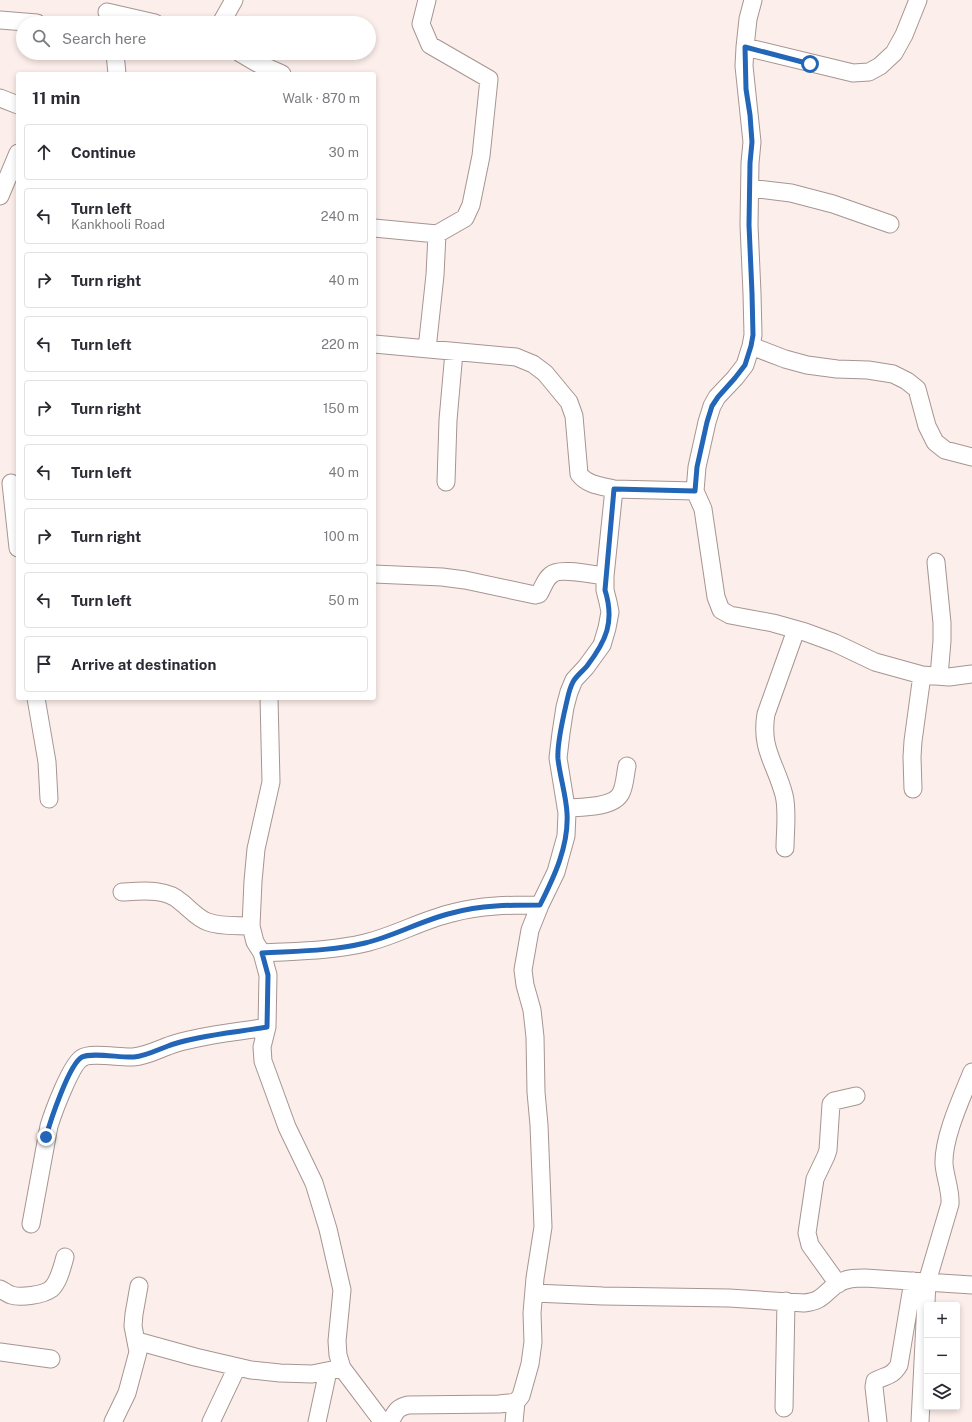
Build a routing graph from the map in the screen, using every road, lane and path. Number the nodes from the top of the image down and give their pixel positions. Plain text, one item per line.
1 (234, 0) edge
2 (427, 0) edge
3 (753, 0) edge
4 (918, 0) edge
5 (106, 12) edge
6 (124, 16) edge
7 (226, 16) edge
8 (0, 20) edge
9 (16, 21) edge
10 (745, 47) junction
11 (115, 60) edge
12 (252, 60) edge
13 (116, 72) edge
14 (277, 72) edge
15 (0, 98) edge
16 (16, 104) edge
17 (16, 158) edge
18 (750, 188) junction
19 (0, 196) edge
20 (890, 224) dead end
21 (376, 228) edge
22 (437, 234) junction
23 (376, 344) edge
24 (751, 346) junction
25 (427, 349) junction
26 (454, 352) junction
27 (972, 457) edge
28 (446, 482) dead end
29 (10, 483) edge
30 (614, 489) junction
31 (695, 491) junction
32 (16, 532) edge
33 (936, 562) dead end
34 (376, 574) edge
35 (605, 576) junction
36 (796, 630) junction
37 (972, 674) edge
38 (930, 676) junction
39 (36, 700) edge
40 (269, 700) edge
41 (627, 766) dead end
42 (913, 789) dead end
43 (50, 799) dead end
44 (566, 808) junction
45 (785, 848) dead end
46 (122, 892) dead end
47 (540, 905) junction
48 (251, 926) junction
49 (262, 953) junction
50 (267, 1027) junction
51 (972, 1072) edge
52 (856, 1096) dead end
53 (30, 1224) dead end
54 (65, 1257) dead end
55 (920, 1281) junction
56 (838, 1284) junction
57 (972, 1285) edge
58 (139, 1286) dead end
59 (0, 1290) edge
60 (534, 1293) junction
61 (786, 1302) junction
62 (137, 1341) junction
63 (0, 1352) edge
64 (51, 1358) dead end
65 (237, 1367) junction
66 (335, 1369) junction
67 (516, 1402) junction
68 (784, 1408) dead end
69 (113, 1422) edge
70 (211, 1422) edge
71 (317, 1422) edge
72 (382, 1422) edge
73 (390, 1422) edge
74 (514, 1422) edge
75 (878, 1422) edge
76 (920, 1422) edge

1 - 7 street
2 - 22 street
3 - 10 street
4 - 10 street
5 - 6 street
8 - 9 street
10 - 18 street
11 - 13 street
12 - 14 street
15 - 16 street
17 - 19 street
18 - 20 street
18 - 24 street
21 - 22 street
22 - 25 street
23 - 25 street
24 - 27 street
24 - 31 street
25 - 26 street
26 - 28 street
26 - 30 street
29 - 32 street
30 - 31 street
30 - 35 street
31 - 36 street
33 - 38 street
34 - 35 street
35 - 44 street
36 - 38 street
36 - 45 street
37 - 38 street
38 - 42 street
39 - 43 street
40 - 48 street
41 - 44 street
44 - 47 street
46 - 48 street
47 - 49 street
47 - 60 street
48 - 49 street
49 - 50 street
50 - 53 street
50 - 66 street
51 - 55 street
52 - 56 street
54 - 59 street
55 - 56 street
55 - 57 street
55 - 75 street
55 - 76 street
56 - 61 street
58 - 62 street
60 - 61 street
60 - 67 street
61 - 68 street
62 - 65 street
62 - 69 street
63 - 64 street
65 - 66 street
65 - 70 street
66 - 71 street
66 - 72 street
67 - 73 street
67 - 74 street

